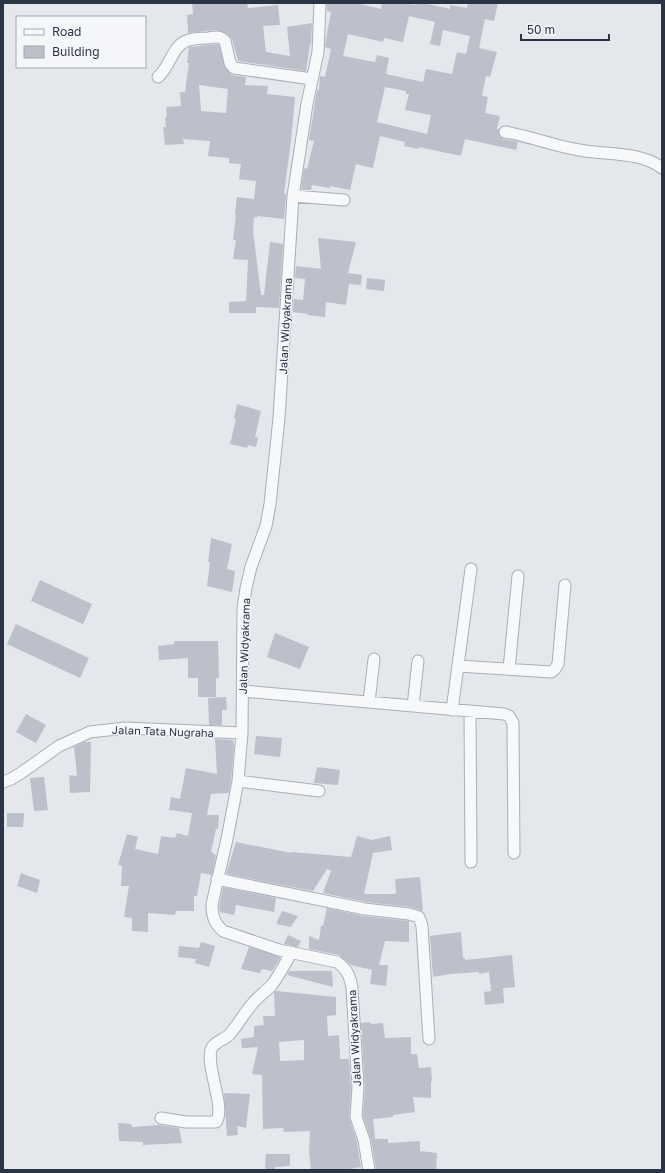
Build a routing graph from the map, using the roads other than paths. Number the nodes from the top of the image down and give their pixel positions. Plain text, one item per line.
1 (320, 3) edge
2 (158, 77) dead end
3 (312, 80) junction
4 (505, 132) dead end
5 (662, 168) edge
6 (293, 196) junction
7 (344, 200) dead end
8 (472, 569) dead end
9 (518, 576) dead end
10 (565, 586) dead end
11 (374, 659) dead end
12 (418, 661) dead end
13 (458, 666) junction
14 (509, 669) junction
15 (243, 691) junction
16 (369, 702) junction
17 (413, 706) junction
18 (452, 710) junction
19 (470, 711) junction
20 (242, 733) junction
21 (238, 781) junction
22 (3, 782) edge
23 (319, 791) dead end
24 (514, 853) dead end
25 (471, 862) dead end
26 (217, 879) junction
27 (292, 952) junction
28 (428, 1039) dead end
29 (161, 1118) dead end
30 (369, 1170) edge

1 - 3 street, Jalan Widyakrama
2 - 3 street
3 - 6 street, Jalan Widyakrama
4 - 5 street
6 - 7 street
6 - 15 street, Jalan Widyakrama
8 - 13 street
9 - 14 street
10 - 14 street
11 - 16 street
12 - 17 street
13 - 14 street
13 - 18 street
15 - 16 street
15 - 20 street, Jalan Widyakrama
16 - 17 street
17 - 18 street
18 - 19 street
19 - 24 street
19 - 25 street
20 - 21 street, Jalan Widyakrama
20 - 22 street, Jalan Tata Nugraha
21 - 23 street
21 - 26 street, Jalan Widyakrama
26 - 27 street, Jalan Widyakrama
26 - 28 street
27 - 29 street
27 - 30 street, Jalan Widyakrama

